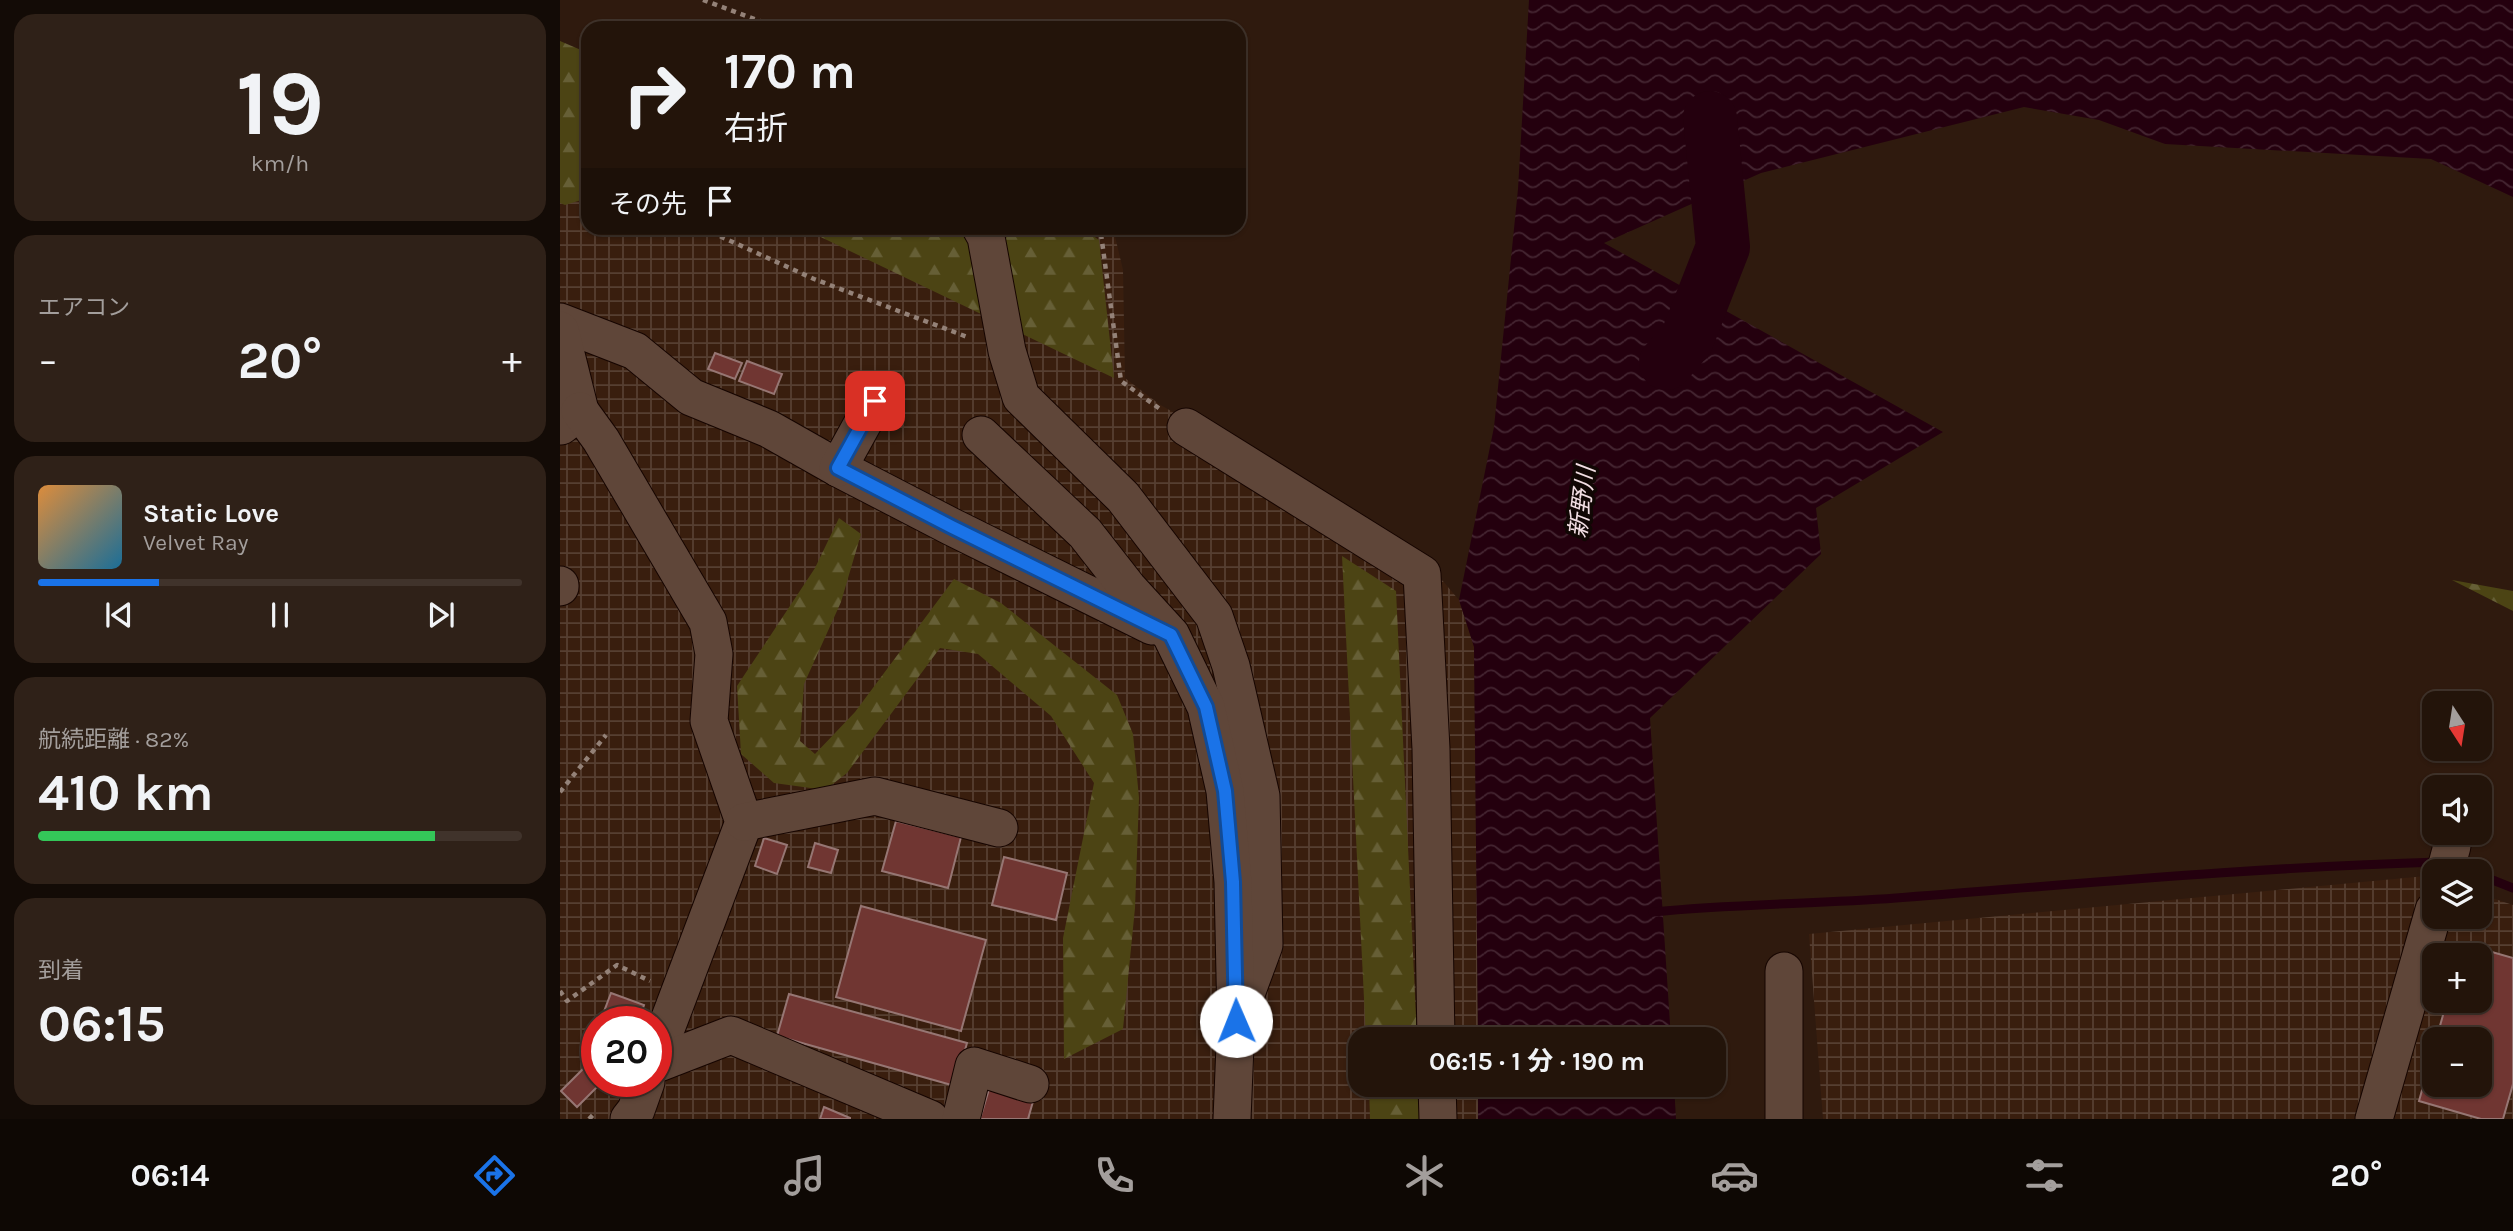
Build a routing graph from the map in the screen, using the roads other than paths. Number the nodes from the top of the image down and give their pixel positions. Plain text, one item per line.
1 (985, 235) edge
2 (560, 322) edge
3 (560, 330) edge
4 (875, 401) dead end
5 (570, 419) edge
6 (1186, 427) road end
7 (981, 435) dead end
8 (838, 468) junction
9 (1171, 635) junction
10 (744, 822) junction
11 (999, 828) dead end
12 (2428, 929) edge
13 (1784, 971) dead end
14 (672, 1013) edge
15 (1236, 1021) junction
16 (1436, 1027) edge
17 (672, 1057) edge
18 (1030, 1084) dead end
19 (641, 1097) edge
20 (1437, 1097) edge
21 (629, 1119) edge
22 (930, 1119) edge
23 (961, 1119) edge
24 (1231, 1119) edge
25 (1438, 1119) edge
26 (1784, 1119) edge
27 (2374, 1119) edge

1 - 15 street
2 - 8 street
3 - 5 street
4 - 8 street
5 - 10 street
6 - 16 street
7 - 9 street
8 - 9 street
9 - 15 street
10 - 11 street
10 - 14 street
12 - 27 street
13 - 26 street
15 - 24 street
17 - 22 street
18 - 23 street
19 - 21 street
20 - 25 street

